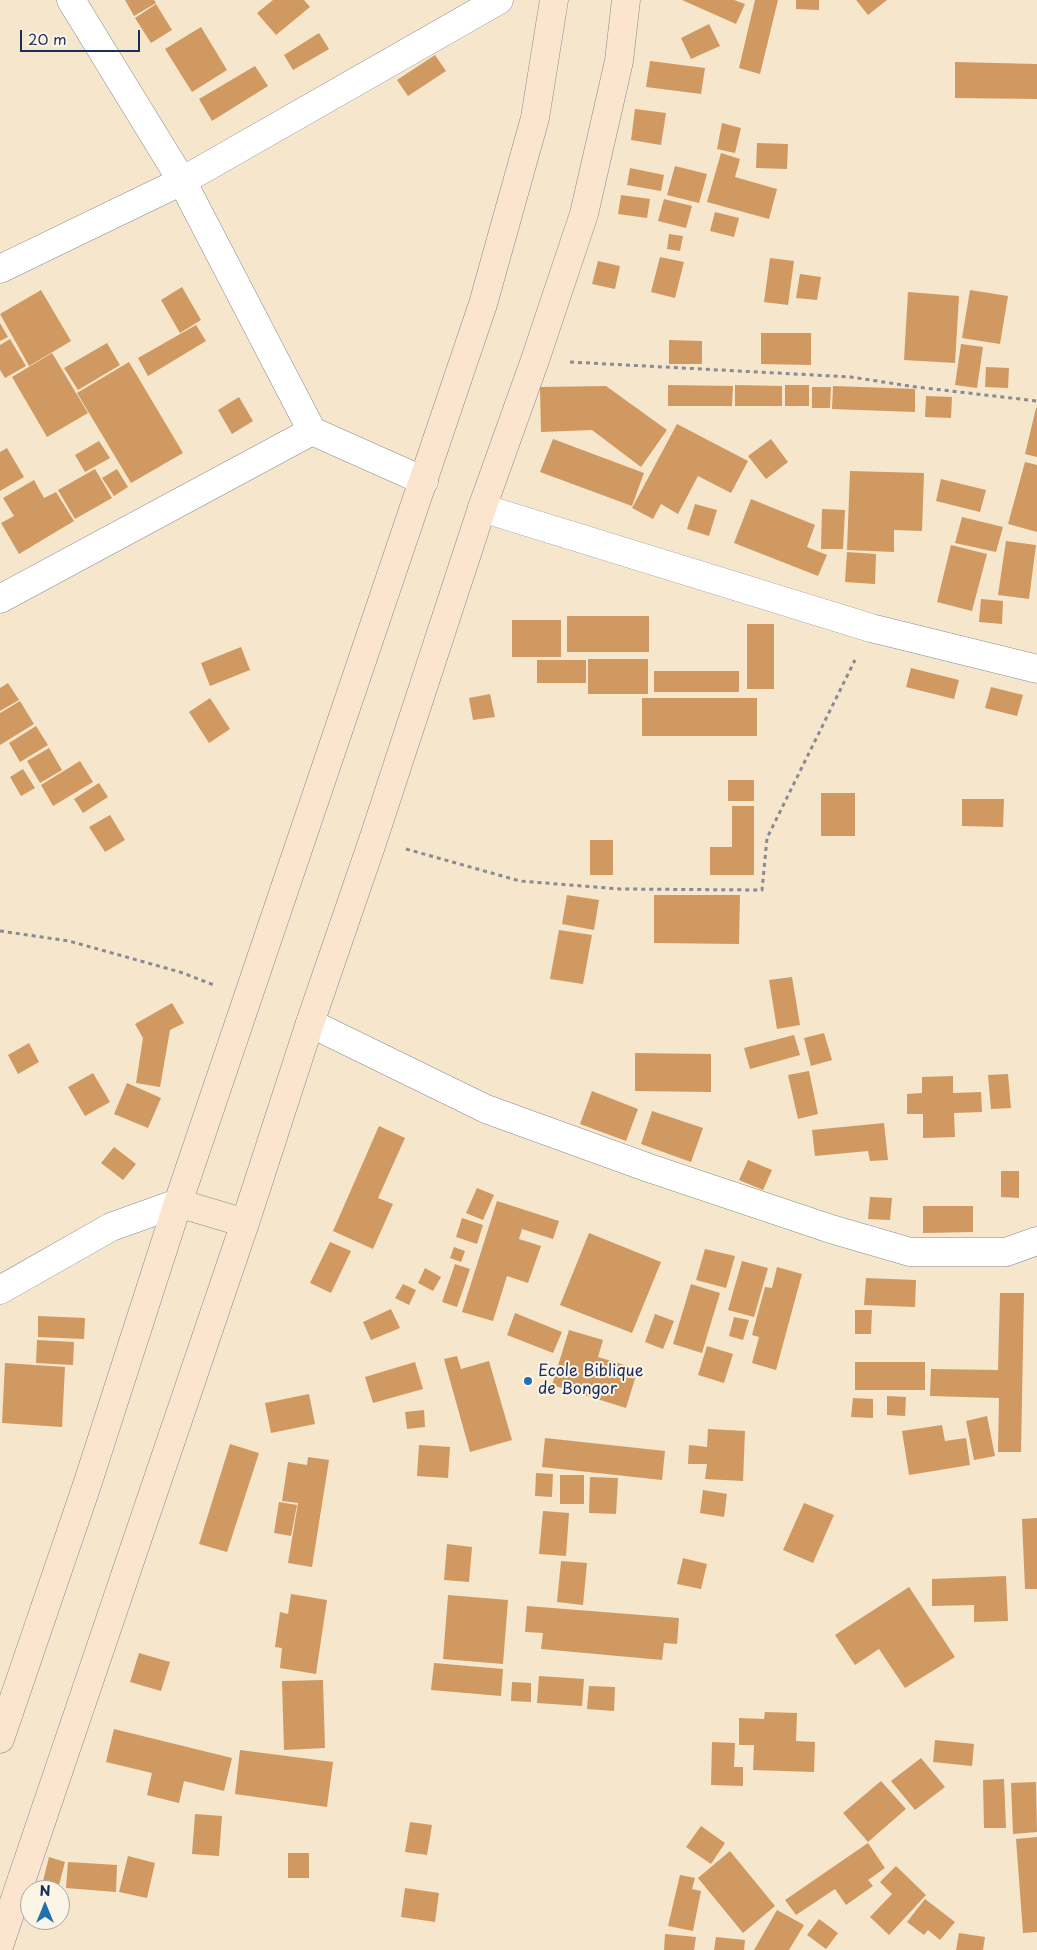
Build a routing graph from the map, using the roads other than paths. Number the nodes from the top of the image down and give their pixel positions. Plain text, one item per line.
1 (71, 0) edge
2 (499, 0) edge
3 (554, 0) edge
4 (626, 0) edge
5 (182, 181) junction
6 (0, 269) edge
7 (312, 431) junction
8 (424, 481) junction
9 (482, 508) junction
10 (0, 599) edge
11 (1037, 669) edge
12 (310, 1023) junction
13 (178, 1203) junction
14 (245, 1223) junction
15 (1037, 1241) edge
16 (0, 1290) edge
17 (0, 1739) edge
18 (0, 1943) edge
19 (0, 1948) edge
20 (11, 1950) edge

1 - 5 street
2 - 5 street
3 - 8 main road
4 - 9 main road
5 - 6 street
5 - 7 street
7 - 8 street
7 - 10 street
8 - 13 main road
9 - 11 street
9 - 12 main road
12 - 14 main road
12 - 15 street
13 - 14 main road
13 - 16 street
13 - 17 main road
14 - 18 main road
19 - 20 street

